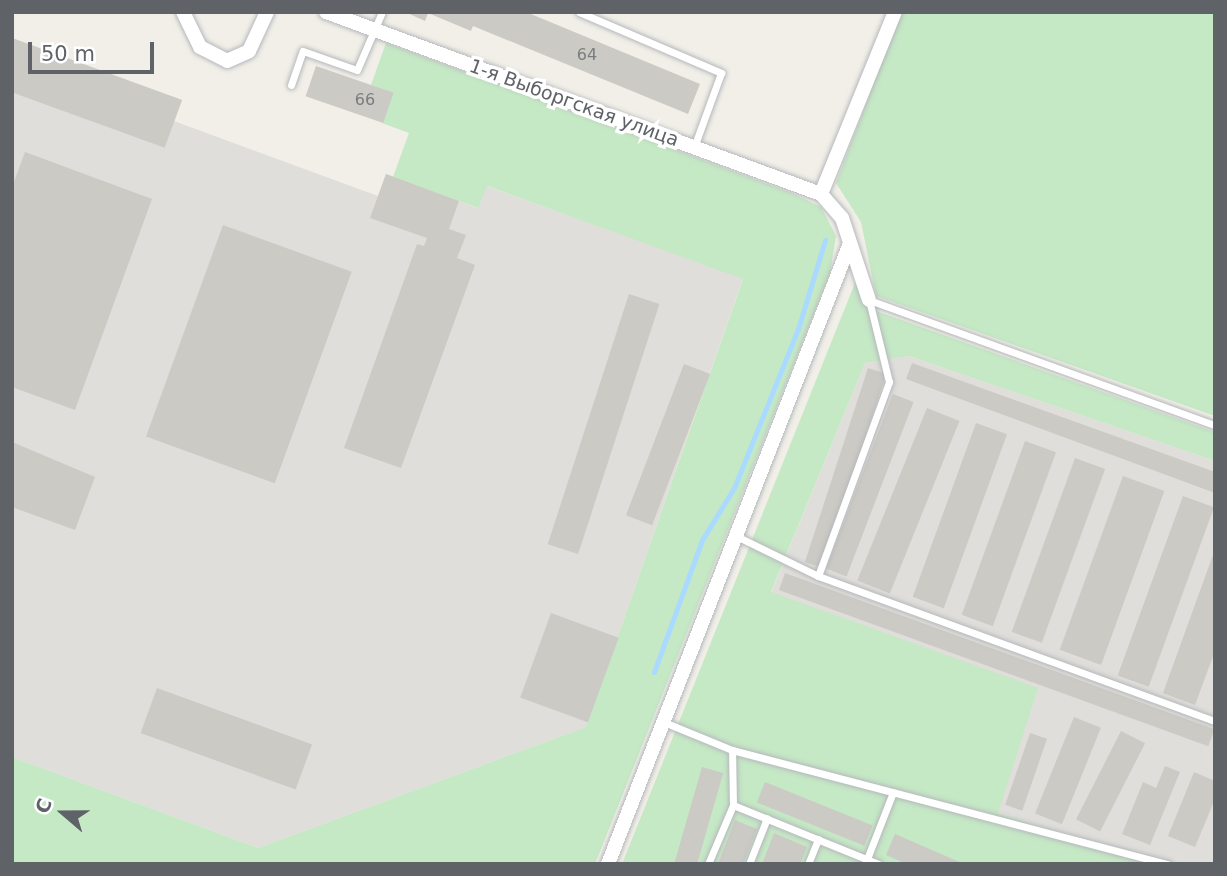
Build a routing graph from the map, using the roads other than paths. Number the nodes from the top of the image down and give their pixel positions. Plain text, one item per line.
1 (183, 12) edge
2 (267, 12) edge
3 (326, 12) edge
4 (382, 12) edge
5 (579, 12) edge
6 (895, 12) edge
7 (374, 29) junction
8 (291, 85) dead end
9 (694, 147) junction
10 (821, 194) junction
11 (849, 246) junction
12 (869, 300) junction
13 (1215, 425) edge
14 (735, 535) junction
15 (818, 576) junction
16 (662, 721) junction
17 (1215, 721) edge
18 (732, 750) junction
19 (892, 792) junction
20 (733, 805) junction
21 (767, 818) junction
22 (818, 839) junction
23 (866, 862) edge
24 (608, 864) edge
25 (708, 864) edge
26 (749, 864) edge
27 (808, 864) edge
28 (878, 864) edge
29 (1168, 864) edge

1 - 2 street
3 - 7 street, 1-я Выборгская улица
4 - 7 lane
5 - 9 lane
6 - 10 street
7 - 8 lane
7 - 9 street, 1-я Выборгская улица
9 - 10 street, 1-я Выборгская улица
10 - 11 street
11 - 12 street
11 - 14 street
12 - 13 lane
12 - 15 lane
14 - 15 lane
14 - 16 street
15 - 17 lane
16 - 18 lane
16 - 24 street
18 - 19 lane
18 - 20 lane
19 - 23 lane
19 - 29 lane
20 - 21 lane
20 - 25 lane
21 - 22 lane
21 - 26 lane
22 - 23 lane
22 - 27 lane
23 - 28 lane

